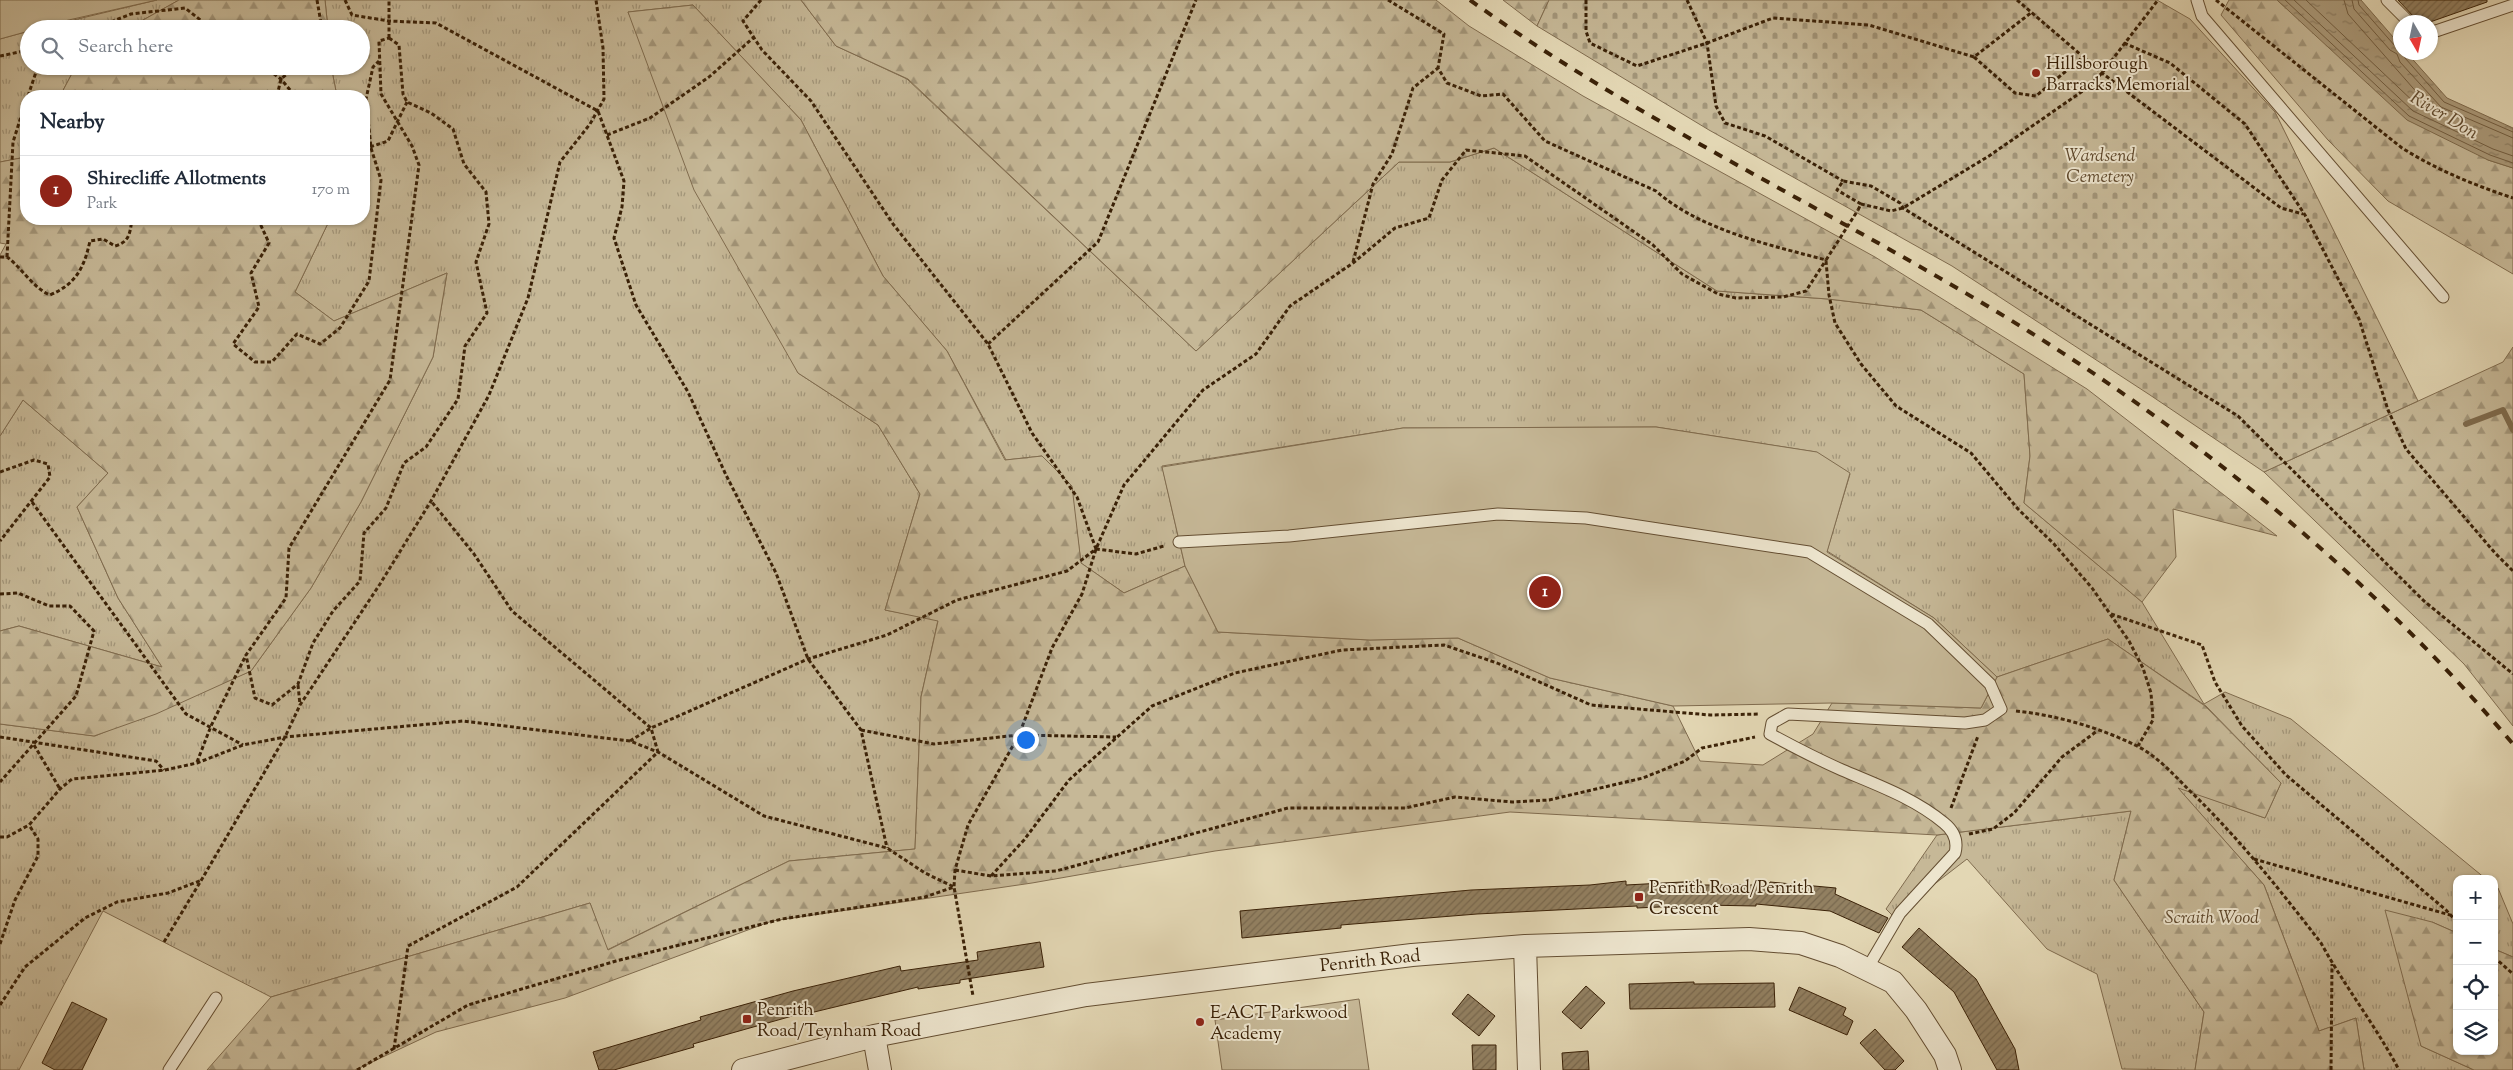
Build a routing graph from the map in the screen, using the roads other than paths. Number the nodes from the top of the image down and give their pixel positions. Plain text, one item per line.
1 (2197, 0) edge
2 (2387, 0) edge
3 (2513, 5) edge
4 (2403, 15) edge
5 (2438, 30) edge
6 (2443, 298) dead end
7 (1179, 542) road end
8 (1525, 946) junction
9 (1867, 969) junction
10 (216, 998) dead end
11 (874, 1036) junction
12 (169, 1070) edge
13 (743, 1070) edge
14 (880, 1070) edge
15 (1530, 1070) edge
16 (1950, 1070) edge

1 - 6 lane
2 - 4 lane
3 - 5 lane
7 - 9 lane
8 - 9 street, Penrith Road
8 - 11 street, Penrith Road
8 - 15 street
9 - 16 street, Penrith Road
10 - 12 lane
11 - 13 street, Penrith Road
11 - 14 street

